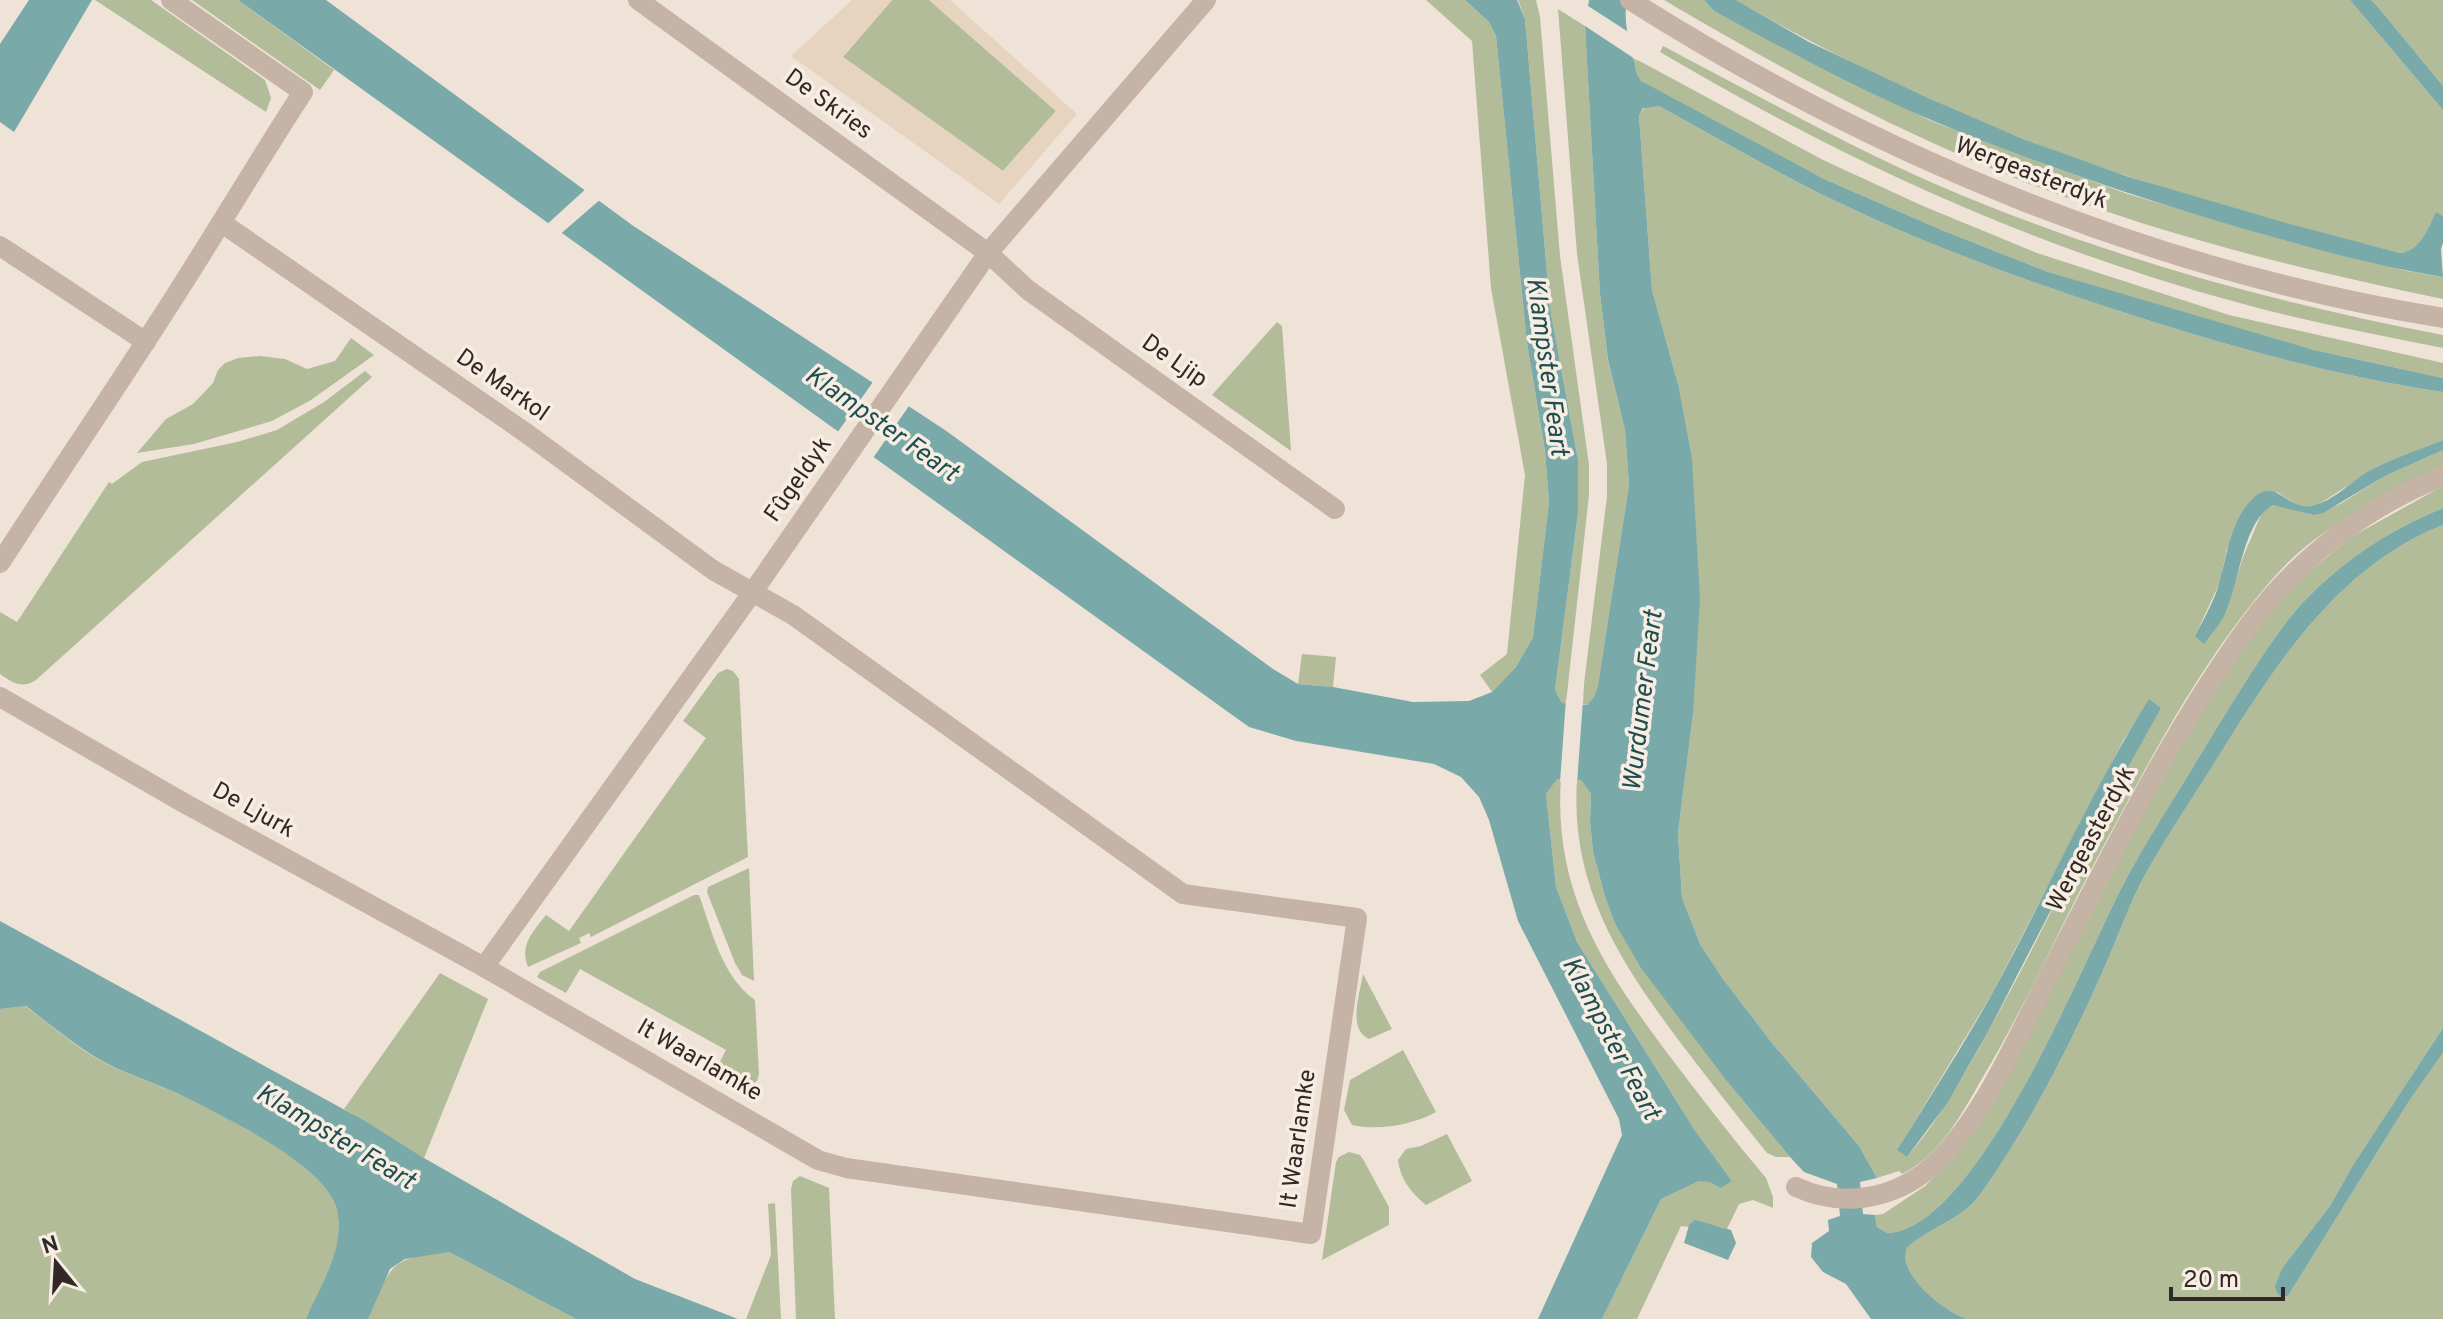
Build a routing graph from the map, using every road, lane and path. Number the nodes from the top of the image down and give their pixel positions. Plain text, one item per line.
1 (171, 0) edge
2 (638, 0) edge
3 (1206, 0) edge
4 (1630, 0) edge
5 (222, 223) junction
6 (0, 246) edge
7 (988, 253) junction
8 (2443, 318) edge
9 (146, 342) junction
10 (2443, 476) edge
11 (1335, 509) dead end
12 (0, 563) edge
13 (752, 593) junction
14 (0, 697) edge
15 (484, 967) junction
16 (1796, 1187) dead end

1 - 5 street
2 - 7 street, De Skries
3 - 7 street, Fûgeldyk
4 - 8 street, Wergeasterdyk
5 - 9 street
5 - 13 street, De Markol
6 - 9 street
7 - 11 street, De Ljip
7 - 13 street, Fûgeldyk
9 - 12 street
10 - 16 street, Wergeasterdyk
13 - 15 street, Fûgeldyk
13 - 15 street, It Waarlamke
14 - 15 street, De Ljurk

